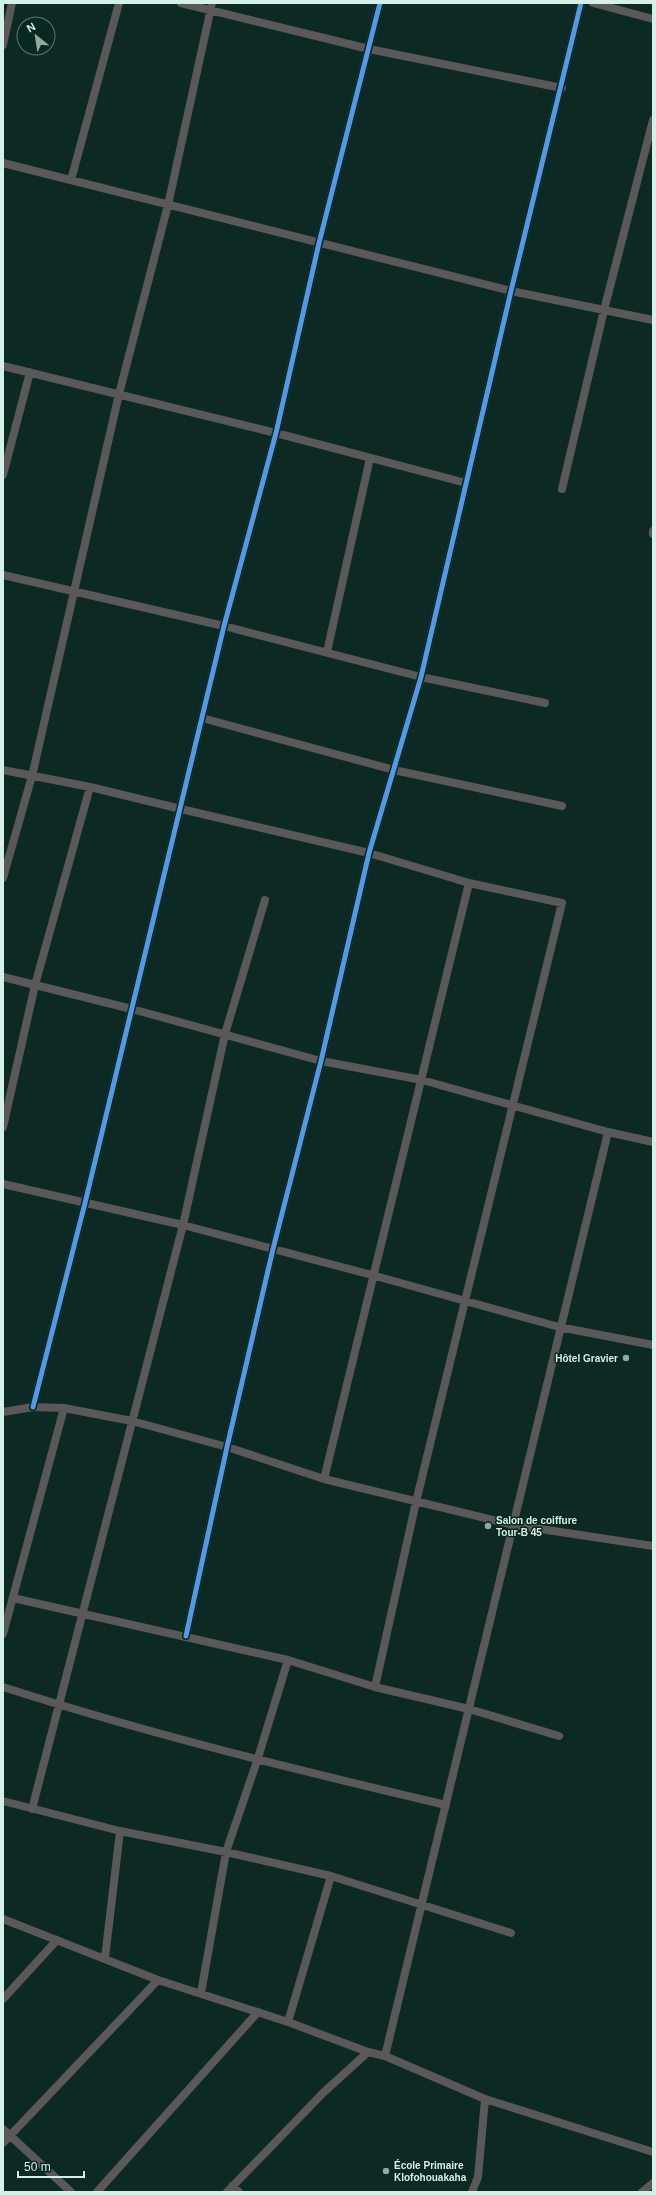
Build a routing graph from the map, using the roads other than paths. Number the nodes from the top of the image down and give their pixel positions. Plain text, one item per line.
1 (12, 3) edge
2 (119, 3) edge
3 (181, 3) edge
4 (380, 3) edge
5 (581, 3) edge
6 (593, 3) edge
7 (211, 6) edge
8 (653, 19) edge
9 (3, 45) edge
10 (369, 50) junction
11 (562, 88) junction
12 (653, 120) edge
13 (3, 163) edge
14 (71, 180) junction
15 (168, 205) junction
16 (319, 243) junction
17 (511, 291) junction
18 (604, 310) junction
19 (653, 320) edge
20 (3, 366) edge
21 (30, 372) junction
22 (119, 394) junction
23 (276, 433) junction
24 (370, 458) junction
25 (3, 476) edge
26 (466, 483) junction
27 (562, 489) dead end
28 (3, 575) edge
29 (74, 591) junction
30 (224, 626) junction
31 (327, 652) junction
32 (421, 677) junction
33 (545, 703) dead end
34 (202, 718) junction
35 (3, 770) edge
36 (394, 770) junction
37 (32, 776) junction
38 (90, 787) junction
39 (562, 806) dead end
40 (181, 809) junction
41 (369, 853) junction
42 (3, 878) edge
43 (470, 883) junction
44 (265, 900) dead end
45 (3, 977) edge
46 (35, 985) junction
47 (132, 1009) junction
48 (225, 1034) junction
49 (321, 1061) junction
50 (422, 1080) junction
51 (512, 1105) junction
52 (3, 1125) edge
53 (608, 1132) junction
54 (653, 1142) edge
55 (3, 1184) edge
56 (85, 1203) junction
57 (183, 1225) junction
58 (273, 1249) junction
59 (372, 1275) junction
60 (465, 1301) junction
61 (559, 1327) junction
62 (653, 1345) edge
63 (33, 1407) junction
64 (64, 1408) junction
65 (3, 1413) edge
66 (132, 1421) junction
67 (227, 1447) junction
68 (324, 1479) junction
69 (416, 1502) junction
70 (514, 1525) junction
71 (653, 1546) edge
72 (13, 1598) junction
73 (82, 1613) junction
74 (3, 1634) edge
75 (186, 1636) junction
76 (288, 1660) junction
77 (3, 1687) edge
78 (375, 1687) junction
79 (59, 1705) junction
80 (469, 1709) junction
81 (559, 1736) dead end
82 (257, 1761) junction
83 (3, 1801) edge
84 (446, 1805) junction
85 (32, 1809) junction
86 (120, 1831) junction
87 (226, 1852) junction
88 (331, 1876) junction
89 (422, 1905) junction
90 (3, 1919) edge
91 (511, 1933) dead end
92 (57, 1940) junction
93 (105, 1958) junction
94 (158, 1980) junction
95 (201, 1993) junction
96 (3, 1999) edge
97 (258, 2012) junction
98 (288, 2022) junction
99 (368, 2052) junction
100 (385, 2056) junction
101 (485, 2099) junction
102 (3, 2129) edge
103 (10, 2136) junction
104 (3, 2143) edge
105 (653, 2152) edge
106 (653, 2183) edge
107 (229, 2189) edge
108 (71, 2192) edge
109 (97, 2192) edge
110 (238, 2192) edge
111 (472, 2192) edge
112 (642, 2192) edge

1 - 9 street
2 - 14 street
3 - 7 street
4 - 10 street
5 - 11 street
6 - 8 street
7 - 10 street
7 - 15 street
10 - 11 street
10 - 16 street
11 - 17 street
12 - 18 street
13 - 14 street
14 - 15 street
15 - 16 street
15 - 22 street
16 - 17 street
16 - 23 street
17 - 18 street
17 - 26 street
18 - 19 street
18 - 27 street
20 - 21 street
21 - 22 street
21 - 25 street
22 - 23 street
22 - 29 street
23 - 24 street
23 - 30 street
24 - 26 street
24 - 31 street
26 - 32 street
28 - 29 street
29 - 30 street
29 - 37 street
30 - 31 street
30 - 34 street
31 - 32 street
32 - 33 street
32 - 36 street
34 - 36 street
34 - 40 street
35 - 37 street
36 - 39 street
36 - 41 street
37 - 38 street
37 - 42 street
38 - 40 street
38 - 46 street
40 - 41 street
40 - 47 street
41 - 43 street
41 - 49 street
43 - 50 street
43 - 51 street
44 - 48 street
45 - 46 street
46 - 47 street
46 - 52 street
47 - 48 street
47 - 56 street
48 - 49 street
48 - 57 street
49 - 50 street
49 - 58 street
50 - 51 street
50 - 59 street
51 - 53 street
51 - 60 street
53 - 54 street
53 - 61 street
55 - 56 street
56 - 57 street
56 - 63 street
57 - 58 street
57 - 66 street
58 - 59 street
58 - 67 street
59 - 60 street
59 - 68 street
60 - 61 street
60 - 69 street
61 - 62 street
61 - 70 street
63 - 64 street
63 - 65 street
64 - 66 street
64 - 72 street
66 - 67 street
66 - 73 street
67 - 68 street
67 - 75 street
68 - 69 street
69 - 70 street
69 - 78 street
70 - 71 street
70 - 80 street
72 - 73 street
72 - 74 street
73 - 75 street
73 - 79 street
75 - 76 street
76 - 78 street
76 - 82 street
77 - 79 street
78 - 80 street
79 - 82 street
79 - 85 street
80 - 81 street
80 - 84 street
82 - 84 street
82 - 87 street
83 - 85 street
84 - 89 street
85 - 86 street
86 - 87 street
86 - 93 street
87 - 88 street
87 - 95 street
88 - 89 street
88 - 98 street
89 - 91 street
89 - 100 street
90 - 92 street
92 - 93 street
92 - 96 street
93 - 94 street
94 - 95 street
94 - 103 street
95 - 97 street
97 - 98 street
97 - 109 street
98 - 99 street
99 - 100 street
99 - 107 street
100 - 101 street
101 - 105 street
101 - 111 street
102 - 103 street
103 - 104 street
103 - 108 street
106 - 112 street
107 - 110 street

